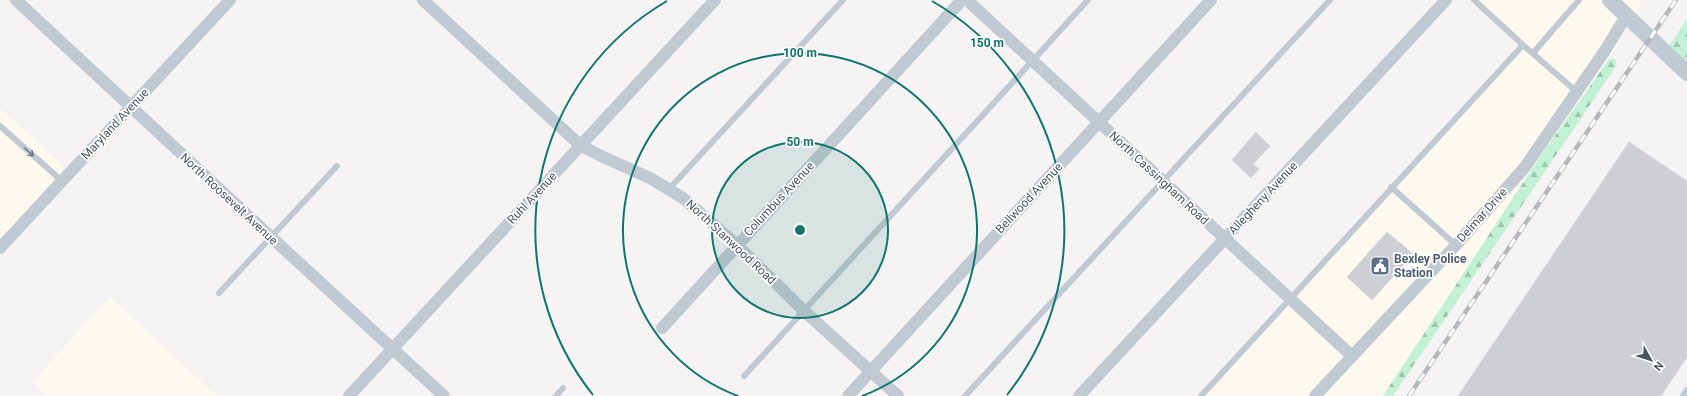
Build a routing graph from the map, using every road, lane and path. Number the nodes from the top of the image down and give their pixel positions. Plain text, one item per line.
1 (16, 0) edge
2 (230, 0) edge
3 (423, 0) edge
4 (843, 0) edge
5 (962, 0) edge
6 (967, 0) edge
7 (1088, 0) edge
8 (1211, 0) edge
9 (1330, 0) edge
10 (1446, 0) edge
11 (1474, 0) edge
12 (1579, 0) edge
13 (1610, 0) edge
14 (711, 2) edge
15 (1626, 16) junction
16 (1523, 45) junction
17 (1533, 53) junction
18 (1032, 60) junction
19 (1687, 73) edge
20 (1577, 92) junction
21 (131, 107) junction
22 (1099, 122) junction
23 (0, 126) edge
24 (580, 145) junction
25 (337, 166) dead end
26 (62, 181) junction
27 (1163, 182) junction
28 (1391, 187) junction
29 (668, 189) junction
30 (271, 238) junction
31 (1225, 239) junction
32 (737, 245) junction
33 (1456, 245) junction
34 (0, 248) edge
35 (219, 293) dead end
36 (1289, 298) junction
37 (804, 311) junction
38 (662, 328) dead end
39 (392, 348) junction
40 (1352, 356) junction
41 (871, 370) junction
42 (744, 376) dead end
43 (563, 388) dead end
44 (1687, 390) edge
45 (348, 396) edge
46 (444, 396) edge
47 (556, 396) edge
48 (848, 396) edge
49 (898, 396) edge
50 (965, 396) edge
51 (1079, 396) edge
52 (1201, 396) edge
53 (1315, 396) edge
54 (1683, 396) edge

1 - 21 street, North Roosevelt Avenue
2 - 21 street, Maryland Avenue
3 - 24 street, North Stanwood Road
4 - 29 lane
5 - 32 street, Columbus Avenue
6 - 18 street, North Cassingham Road
7 - 18 lane
8 - 22 street, Bellwood Avenue
9 - 27 lane
10 - 31 street, Allegheny Avenue
11 - 16 lane
12 - 17 lane
13 - 15 street
14 - 24 street, Ruhl Avenue
15 - 19 street
15 - 20 street, Delmar Drive
16 - 17 lane
16 - 28 lane
17 - 20 lane
18 - 22 street, North Cassingham Road
18 - 37 lane
20 - 33 street, Delmar Drive
21 - 26 street, Maryland Avenue
21 - 30 street, North Roosevelt Avenue
22 - 27 street, North Cassingham Road
22 - 41 street, Bellwood Avenue
23 -> 26 lane
24 - 29 street, North Stanwood Road
24 - 39 street, Ruhl Avenue
25 - 30 lane
26 - 34 street, Maryland Avenue
27 - 31 street, North Cassingham Road
27 - 50 lane
28 - 33 lane
28 - 36 lane
29 - 32 street, North Stanwood Road
30 - 35 lane
30 - 39 street, North Roosevelt Avenue
31 - 36 street, North Cassingham Road
31 - 51 street, Allegheny Avenue
32 - 37 street, North Stanwood Road
32 - 38 street, Columbus Avenue
33 - 40 street, Delmar Drive
36 - 40 street, North Cassingham Road
36 - 52 lane
37 - 41 street, North Stanwood Road
37 - 42 lane
39 - 45 street, Ruhl Avenue
39 - 46 street, North Roosevelt Avenue
40 - 53 street, Delmar Drive
41 - 48 street, Bellwood Avenue
41 - 49 street, North Stanwood Road
43 - 47 lane
44 - 54 lane

